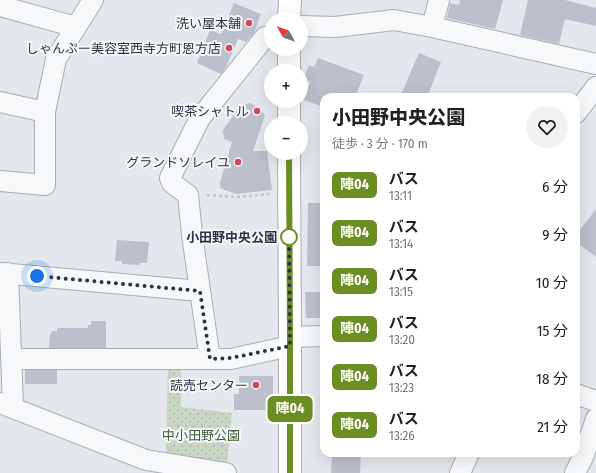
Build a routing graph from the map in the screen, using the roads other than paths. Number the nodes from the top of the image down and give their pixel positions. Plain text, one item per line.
1 (93, 0) edge
2 (290, 0) edge
3 (439, 0) edge
4 (0, 6) edge
5 (289, 12) edge
6 (308, 26) edge
7 (76, 27) junction
8 (432, 27) junction
9 (264, 39) edge
10 (596, 64) edge
11 (596, 87) edge
12 (0, 102) edge
13 (580, 108) edge
14 (45, 112) junction
15 (288, 160) edge
16 (0, 181) edge
17 (4, 273) edge
18 (200, 291) junction
19 (320, 337) edge
20 (290, 342) junction
21 (11, 359) junction
22 (210, 359) junction
23 (580, 396) edge
24 (596, 402) edge
25 (6, 405) edge
26 (596, 419) edge
27 (467, 457) edge
28 (226, 473) edge
29 (290, 473) edge
30 (460, 473) edge
31 (575, 473) edge

1 - 7 street
2 - 5 main road
3 - 8 street
4 - 7 street
6 - 8 street
7 - 14 street
8 - 10 street
9 - 18 street
11 - 13 street
12 - 14 street
14 - 16 street
15 - 20 main road
17 - 18 street
17 - 21 street
18 - 22 street
19 - 20 street
20 - 22 street
20 - 29 main road
21 - 22 street
21 - 25 street
23 - 24 street
25 - 28 street
26 - 31 street
27 - 30 street

